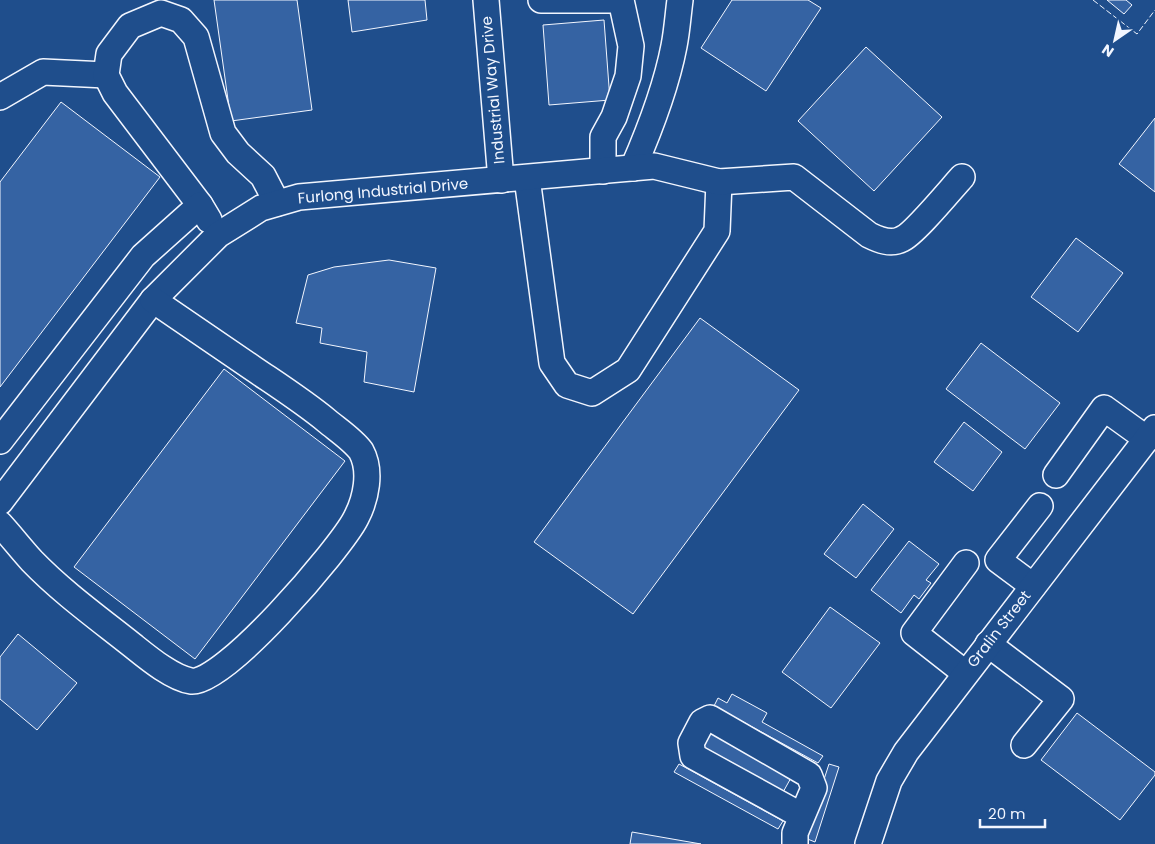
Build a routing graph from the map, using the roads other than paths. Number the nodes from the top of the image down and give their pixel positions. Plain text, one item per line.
1 (486, 0) edge
2 (541, 0) edge
3 (554, 0) edge
4 (680, 0) edge
5 (106, 76) junction
6 (0, 97) edge
7 (634, 168) junction
8 (603, 171) junction
9 (962, 176) dead end
10 (527, 178) junction
11 (500, 180) junction
12 (719, 182) junction
13 (277, 204) junction
14 (200, 205) junction
15 (218, 235) junction
16 (153, 300) junction
17 (1151, 433) edge
18 (0, 441) edge
19 (1056, 475) dead end
20 (0, 502) edge
21 (1040, 506) dead end
22 (0, 524) edge
23 (966, 563) dead end
24 (1033, 586) junction
25 (988, 644) junction
26 (965, 673) junction
27 (1024, 745) dead end
28 (802, 816) junction
29 (795, 844) edge
30 (868, 844) edge

1 - 11 street, Industrial Way Drive
2 - 3 street
3 - 8 street
4 - 7 street
5 - 6 street
5 - 13 street
5 - 14 street
7 - 8 street, Furlong Industrial Drive
7 - 12 street, Furlong Industrial Drive
8 - 10 street, Furlong Industrial Drive
9 - 12 street, Furlong Industrial Drive
10 - 11 street, Furlong Industrial Drive
10 - 12 street
11 - 13 street, Furlong Industrial Drive
13 - 15 street, Furlong Industrial Drive
14 - 15 street
14 - 18 street
15 - 16 street, Furlong Industrial Drive
16 - 20 street, Furlong Industrial Drive
16 - 22 street
17 - 19 street
17 - 24 street, Gralin Street
21 - 24 street
23 - 26 street
24 - 25 street, Gralin Street
25 - 26 street, Gralin Street
25 - 27 street
26 - 30 street, Gralin Street
28 - 28 street
28 - 29 street

